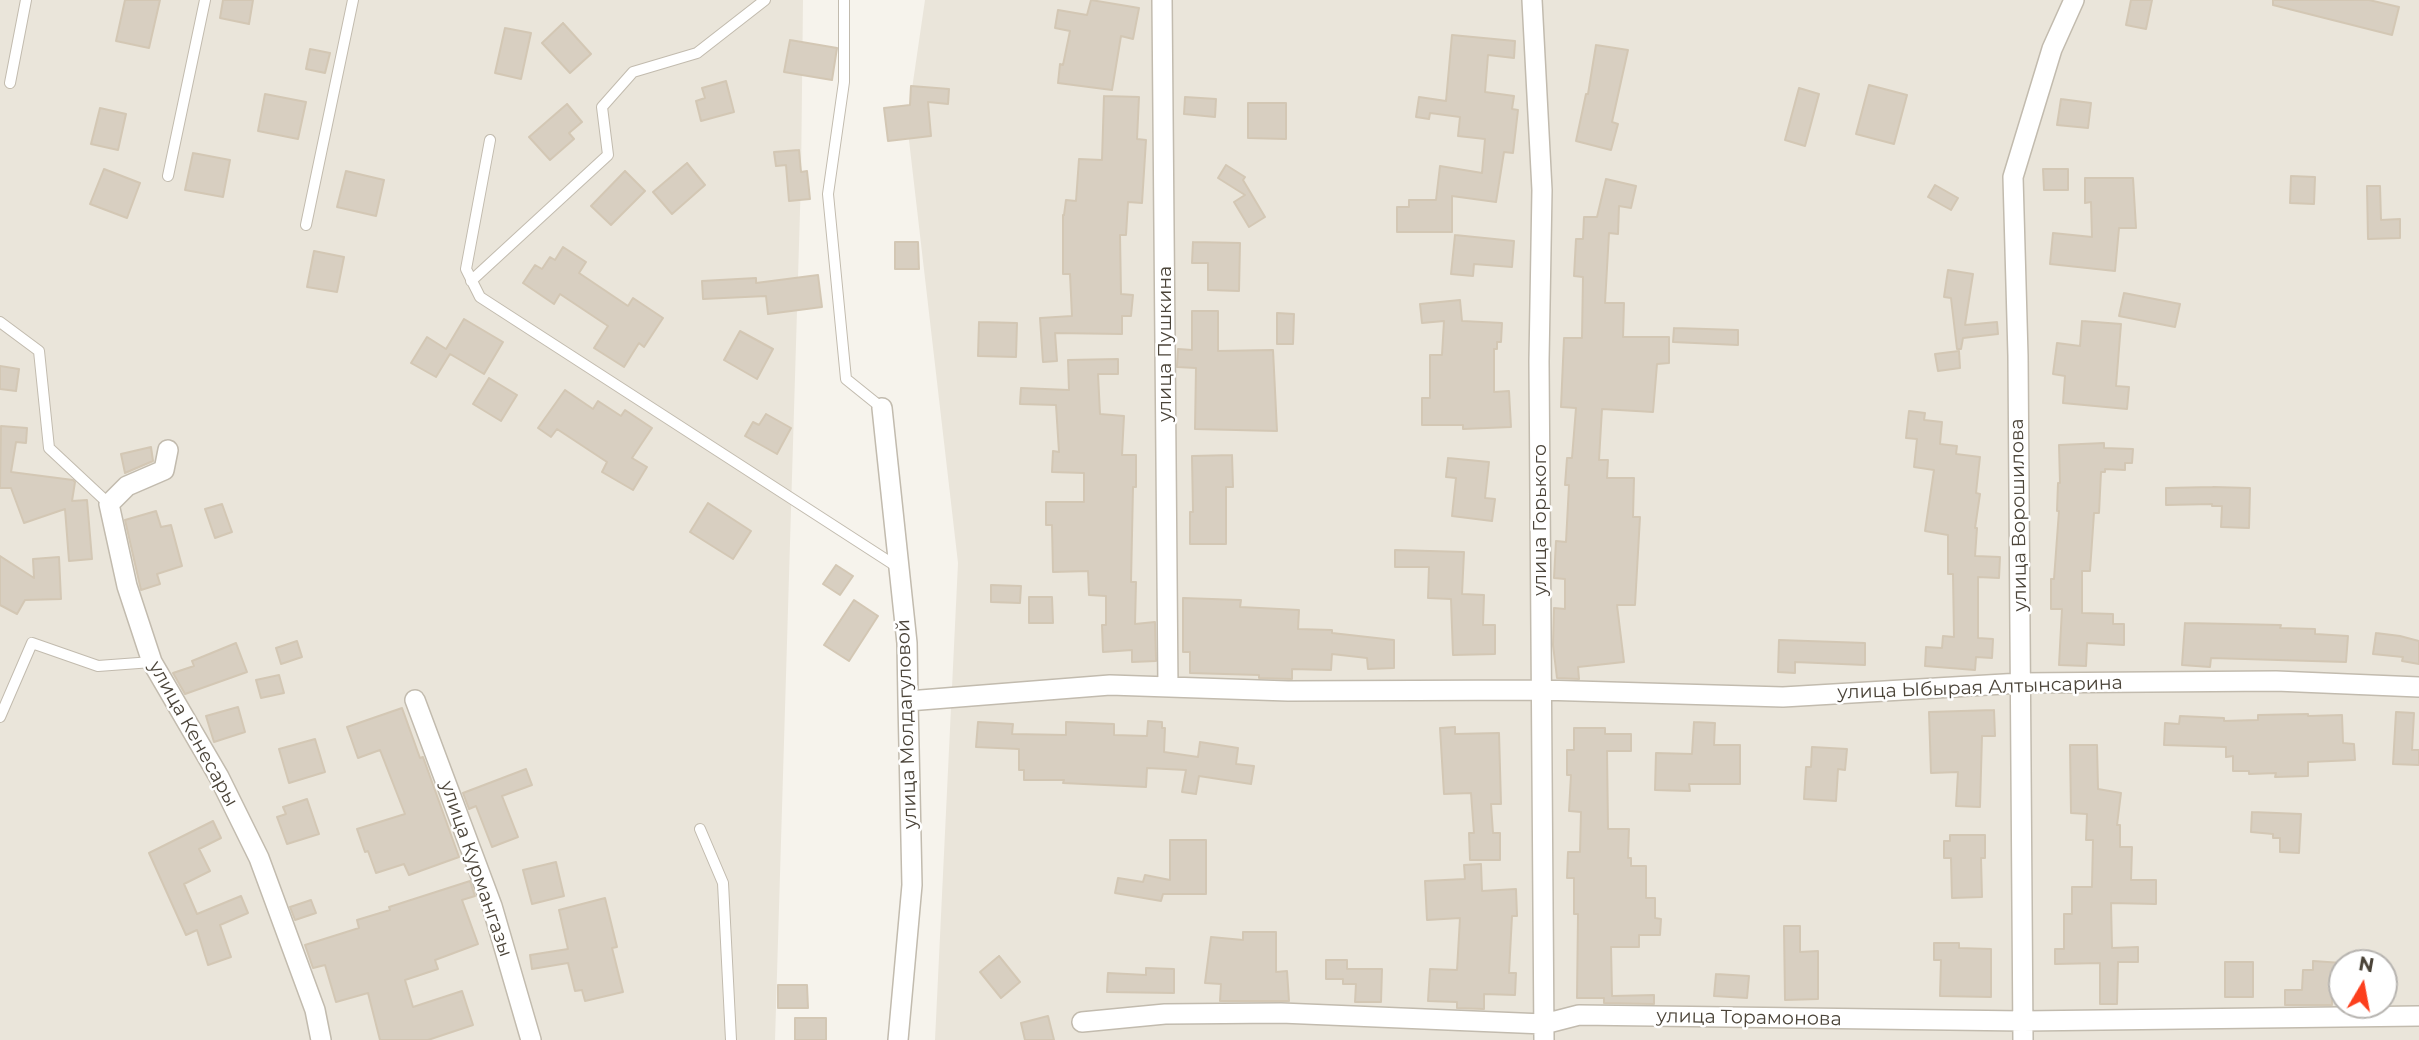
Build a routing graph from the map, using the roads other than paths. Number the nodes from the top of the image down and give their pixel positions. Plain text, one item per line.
1 (26, 0) edge
2 (205, 0) edge
3 (353, 0) edge
4 (765, 0) edge
5 (844, 0) edge
6 (1162, 0) edge
7 (1532, 0) edge
8 (2074, 0) edge
9 (10, 83) dead end
10 (490, 140) dead end
11 (168, 176) dead end
12 (306, 225) dead end
13 (471, 281) junction
14 (0, 322) edge
15 (882, 408) joint
16 (168, 450) dead end
17 (109, 504) junction
18 (899, 569) junction
19 (152, 662) junction
20 (2021, 683) junction
21 (1168, 687) junction
22 (2419, 687) edge
23 (1541, 690) junction
24 (415, 700) dead end
25 (908, 701) junction
26 (0, 717) edge
27 (700, 830) dead end
28 (2419, 1016) edge
29 (1082, 1022) dead end
30 (2023, 1031) edge
31 (1544, 1032) edge
32 (321, 1040) edge
33 (531, 1040) edge
34 (730, 1040) edge
35 (898, 1040) edge

1 - 9 lane
2 - 11 lane
3 - 12 lane
4 - 13 lane
5 - 15 lane
6 - 21 street, улица Пушкина
7 - 23 street, улица Горького
8 - 20 street, улица Ворошилова
10 - 13 lane
13 - 18 lane
14 - 17 lane
15 - 18 street, улица Молдагуловой
16 - 17 street
17 - 19 street, улица Кенесары
18 - 25 street, улица Молдагуловой
19 - 26 lane
19 - 32 street, улица Кенесары
20 - 22 street, улица Ыбырая Алтынсарина
20 - 23 street, улица Ыбырая Алтынсарина
20 - 30 street, улица Ворошилова
21 - 23 street, улица Ыбырая Алтынсарина
21 - 25 street, улица Ыбырая Алтынсарина
23 - 31 street, улица Горького
24 - 33 street, улица Курмангазы
25 - 35 street, улица Молдагуловой
27 - 34 lane
28 - 30 street, улица Торамонова
29 - 31 street, улица Торамонова
30 - 31 street, улица Торамонова

